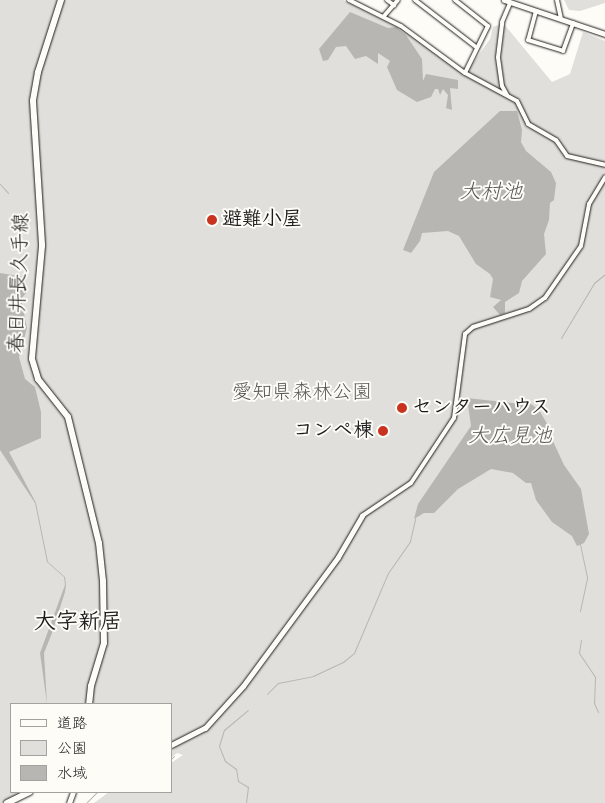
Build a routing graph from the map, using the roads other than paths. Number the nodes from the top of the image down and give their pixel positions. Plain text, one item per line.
1 (61, 0) edge
2 (349, 0) edge
3 (387, 0) edge
4 (398, 0) edge
5 (415, 0) edge
6 (455, 0) edge
7 (504, 0) edge
8 (557, 0) edge
9 (510, 2) edge
10 (394, 5) junction
11 (536, 12) junction
12 (384, 16) junction
13 (561, 19) junction
14 (573, 24) junction
15 (605, 34) edge
16 (476, 47) junction
17 (465, 73) junction
18 (508, 96) junction
19 (605, 165) edge
20 (605, 177) edge
21 (362, 516) joint
22 (89, 703) edge
23 (172, 744) edge
24 (28, 793) edge
25 (7, 803) edge

1 - 22 main road, 春日井長久手線
2 - 12 street
3 - 10 street
4 - 10 street
5 - 16 street
6 - 16 street
7 - 9 street
8 - 13 street
9 - 11 street
9 - 18 street
10 - 12 street
11 - 13 street
11 - 14 street
12 - 17 street
13 - 14 street
14 - 15 street
16 - 17 street
17 - 18 street
18 - 19 street
20 - 21 street
21 - 23 street
24 - 25 main road

